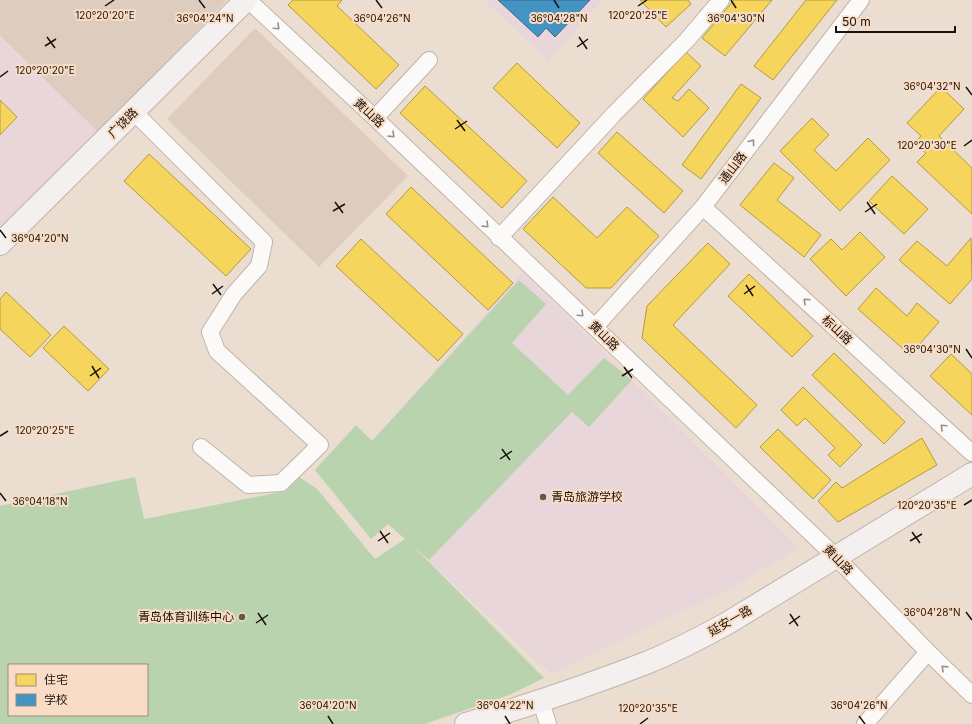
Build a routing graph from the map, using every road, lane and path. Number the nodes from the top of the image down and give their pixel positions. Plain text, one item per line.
1 (247, 0) edge
2 (720, 0) edge
3 (861, 0) edge
4 (429, 60) dead end
5 (134, 112) junction
6 (375, 118) junction
7 (703, 207) junction
8 (499, 238) junction
9 (0, 244) edge
10 (595, 327) junction
11 (202, 447) dead end
12 (972, 453) edge
13 (972, 474) edge
14 (836, 557) junction
15 (928, 652) junction
16 (972, 695) edge
17 (541, 702) junction
18 (466, 724) edge
19 (548, 724) edge
20 (865, 724) edge

1 - 5 main road, 广饶路
1 -> 6 street, 黄山路
2 - 8 street
7 -> 3 street, 通山路
4 - 6 street
5 - 9 main road, 广饶路
5 - 11 street
6 -> 8 street, 黄山路
7 - 10 street, 通山路
12 -> 7 street, 标山路
8 -> 10 street, 黄山路
10 - 14 street, 黄山路
13 - 14 main road, 延安一路
14 - 15 street, 黄山路
14 - 17 main road, 延安一路
16 -> 15 street, 黄山路
15 - 20 street
17 - 18 main road, 延安一路
17 - 19 street

